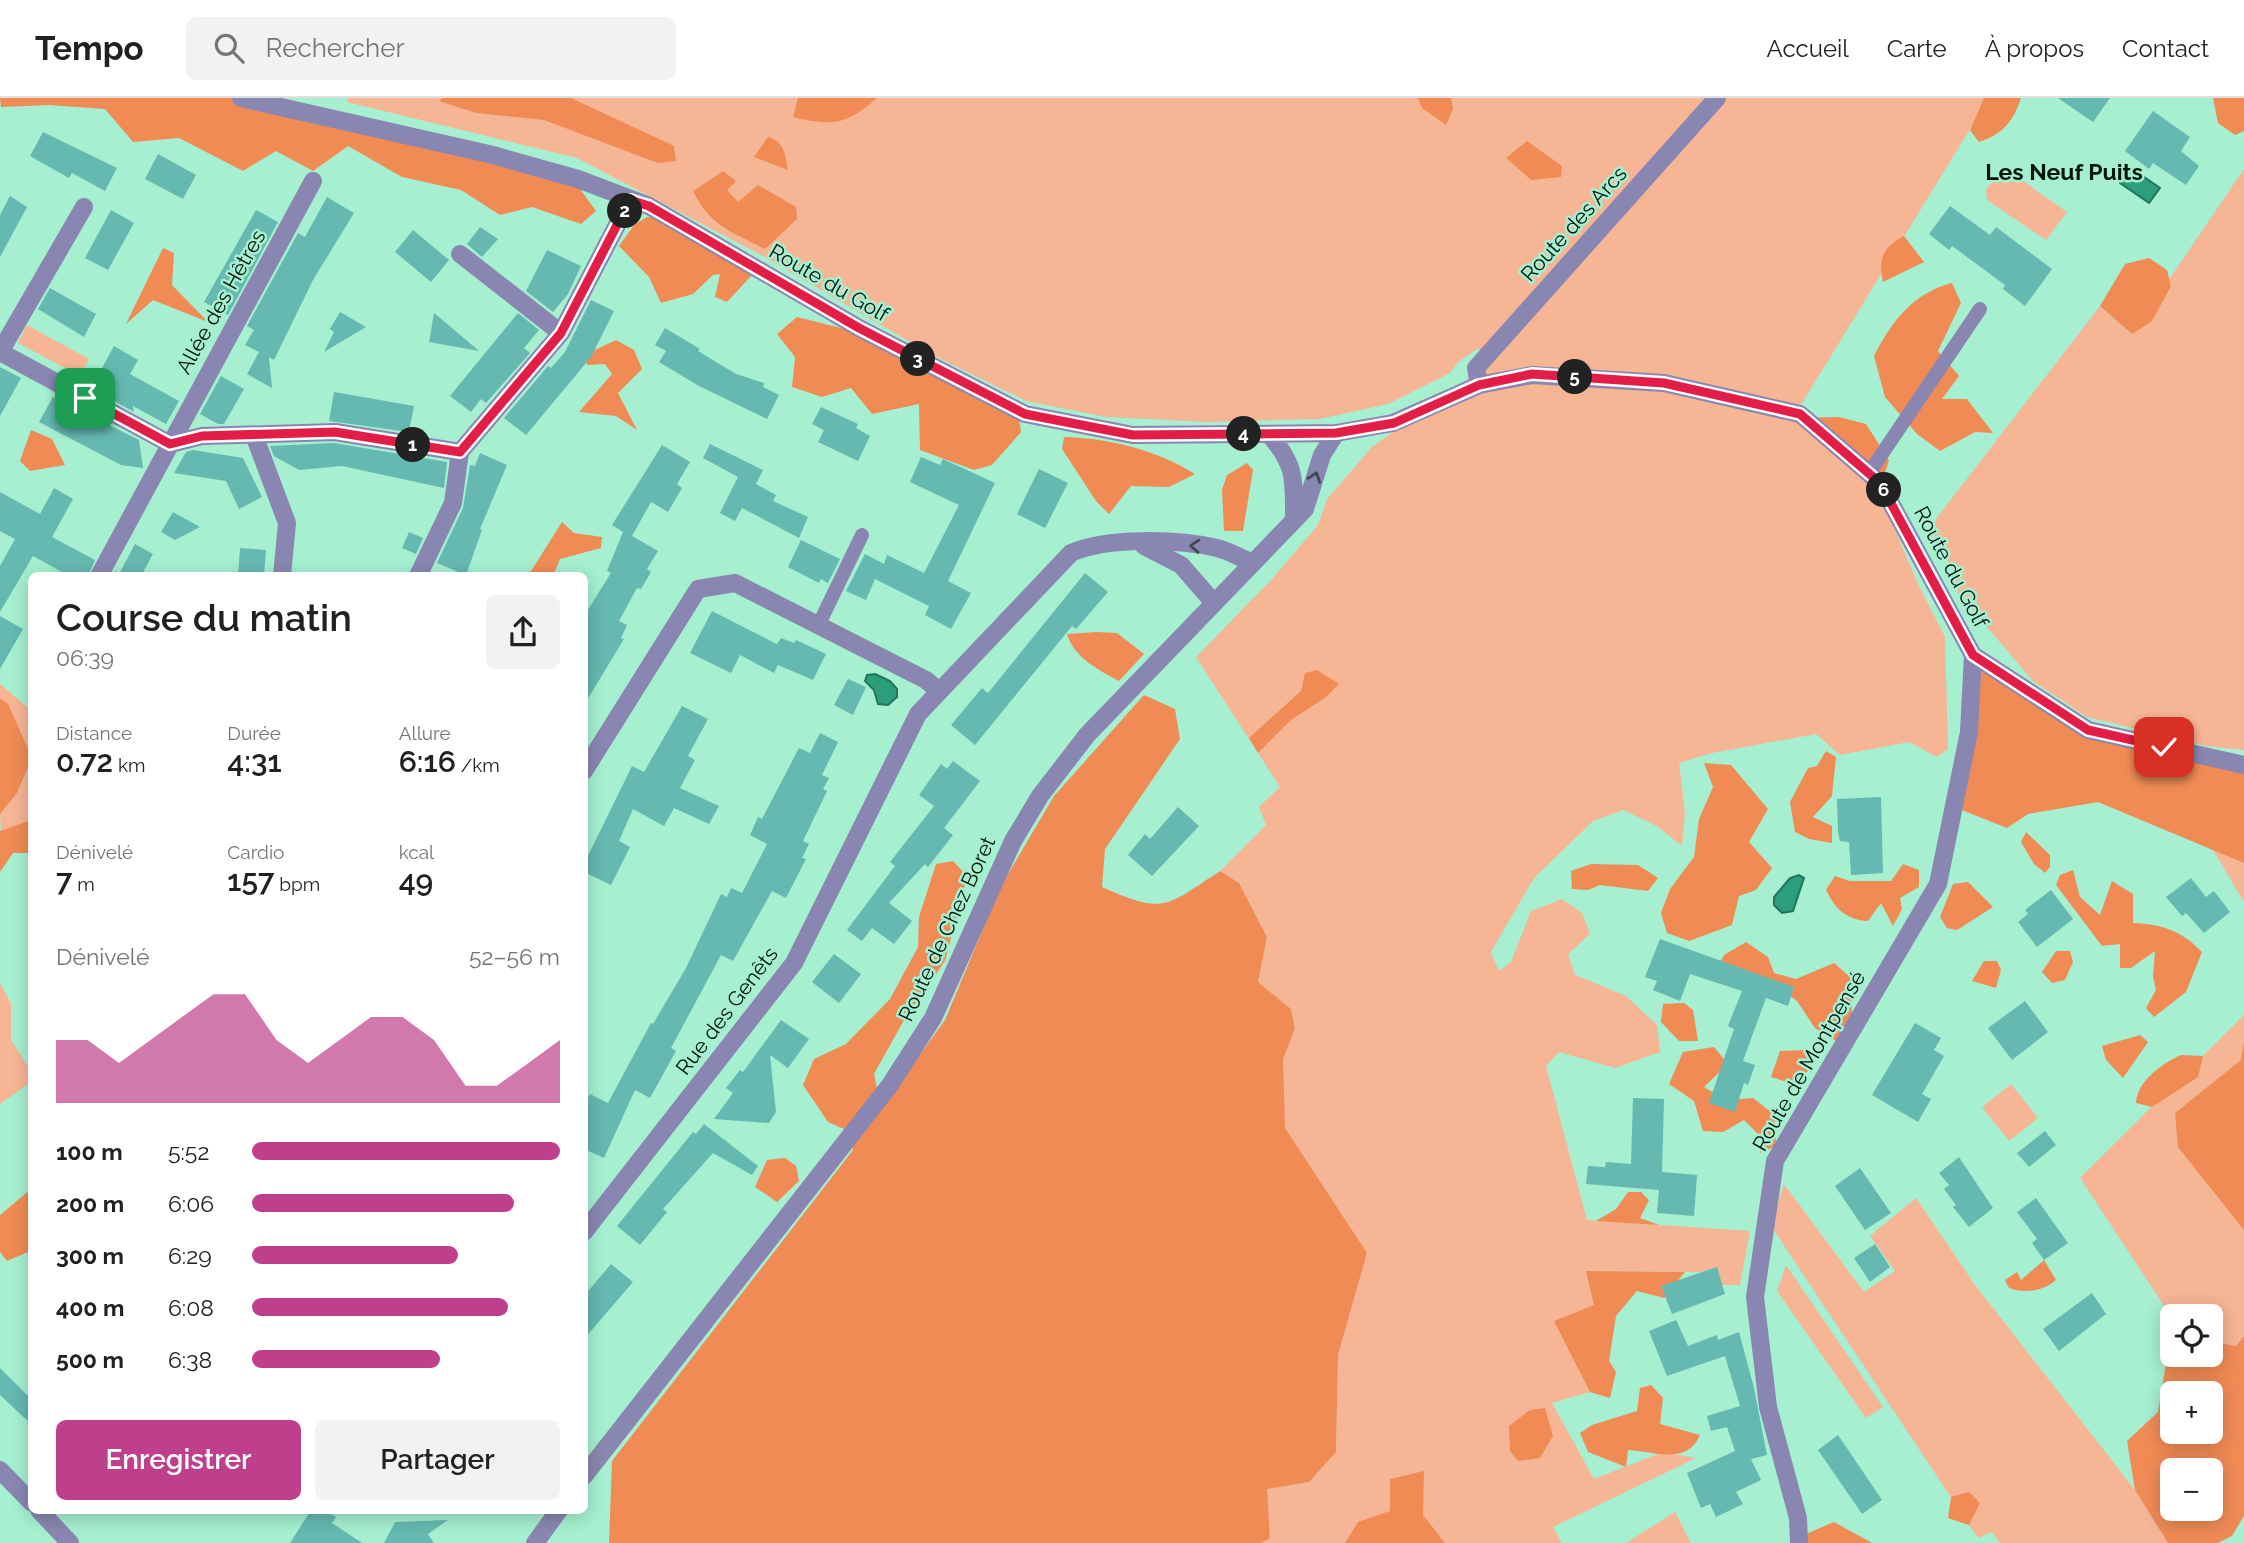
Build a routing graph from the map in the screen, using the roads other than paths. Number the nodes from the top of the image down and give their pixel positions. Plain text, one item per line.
1 (241, 98) edge
2 (1717, 98) edge
3 (313, 181) dead end
4 (630, 200) junction
5 (84, 207) dead end
6 (460, 254) dead end
7 (1980, 309) dead end
8 (561, 333) junction
9 (0, 352) edge
10 (1479, 385) junction
11 (1336, 433) junction
12 (1269, 434) junction
13 (254, 435) junction
14 (170, 444) junction
15 (460, 452) junction
16 (1869, 473) junction
17 (1294, 519) junction
18 (862, 535) dead end
19 (1135, 542) junction
20 (1253, 563) junction
21 (101, 572) edge
22 (282, 572) edge
23 (420, 572) edge
24 (1214, 603) junction
25 (818, 626) junction
26 (1973, 655) junction
27 (939, 690) junction
28 (588, 765) edge
29 (2244, 765) edge
30 (588, 1228) edge
31 (0, 1470) edge
32 (588, 1471) edge
33 (28, 1499) edge
34 (43, 1514) edge
35 (556, 1514) edge
36 (70, 1543) edge
37 (535, 1543) edge
38 (1799, 1543) edge

1 - 4 street, Route du Golf
2 - 10 street, Route des Arcs
3 - 14 street, Allée des Hêtres
4 - 8 street
4 - 12 street, Route du Golf
5 - 9 street
6 - 8 street
7 - 16 lane
8 - 15 street
9 - 14 street
10 - 11 street, Route du Golf
10 - 16 street, Route du Golf
11 - 12 street, Route du Golf
17 -> 11 street, Route de Chez Boret
12 - 17 street
13 - 14 street
13 - 15 street
13 - 22 street
14 - 21 street, Allée des Hêtres
15 - 23 street
16 - 26 street, Route du Golf
17 - 20 street, Route de Chez Boret
18 - 25 lane
20 -> 19 street, Rue des Genêts
19 - 24 street, Rue des Genêts
19 - 27 street, Rue des Genêts
20 - 24 street, Route de Chez Boret
24 - 32 street, Route de Chez Boret
25 - 27 street
25 - 28 street
26 - 29 street, Route du Golf
26 - 38 street, Route de Montpensé
27 - 30 street, Rue des Genêts
31 - 33 street
34 - 36 street
35 - 37 street

